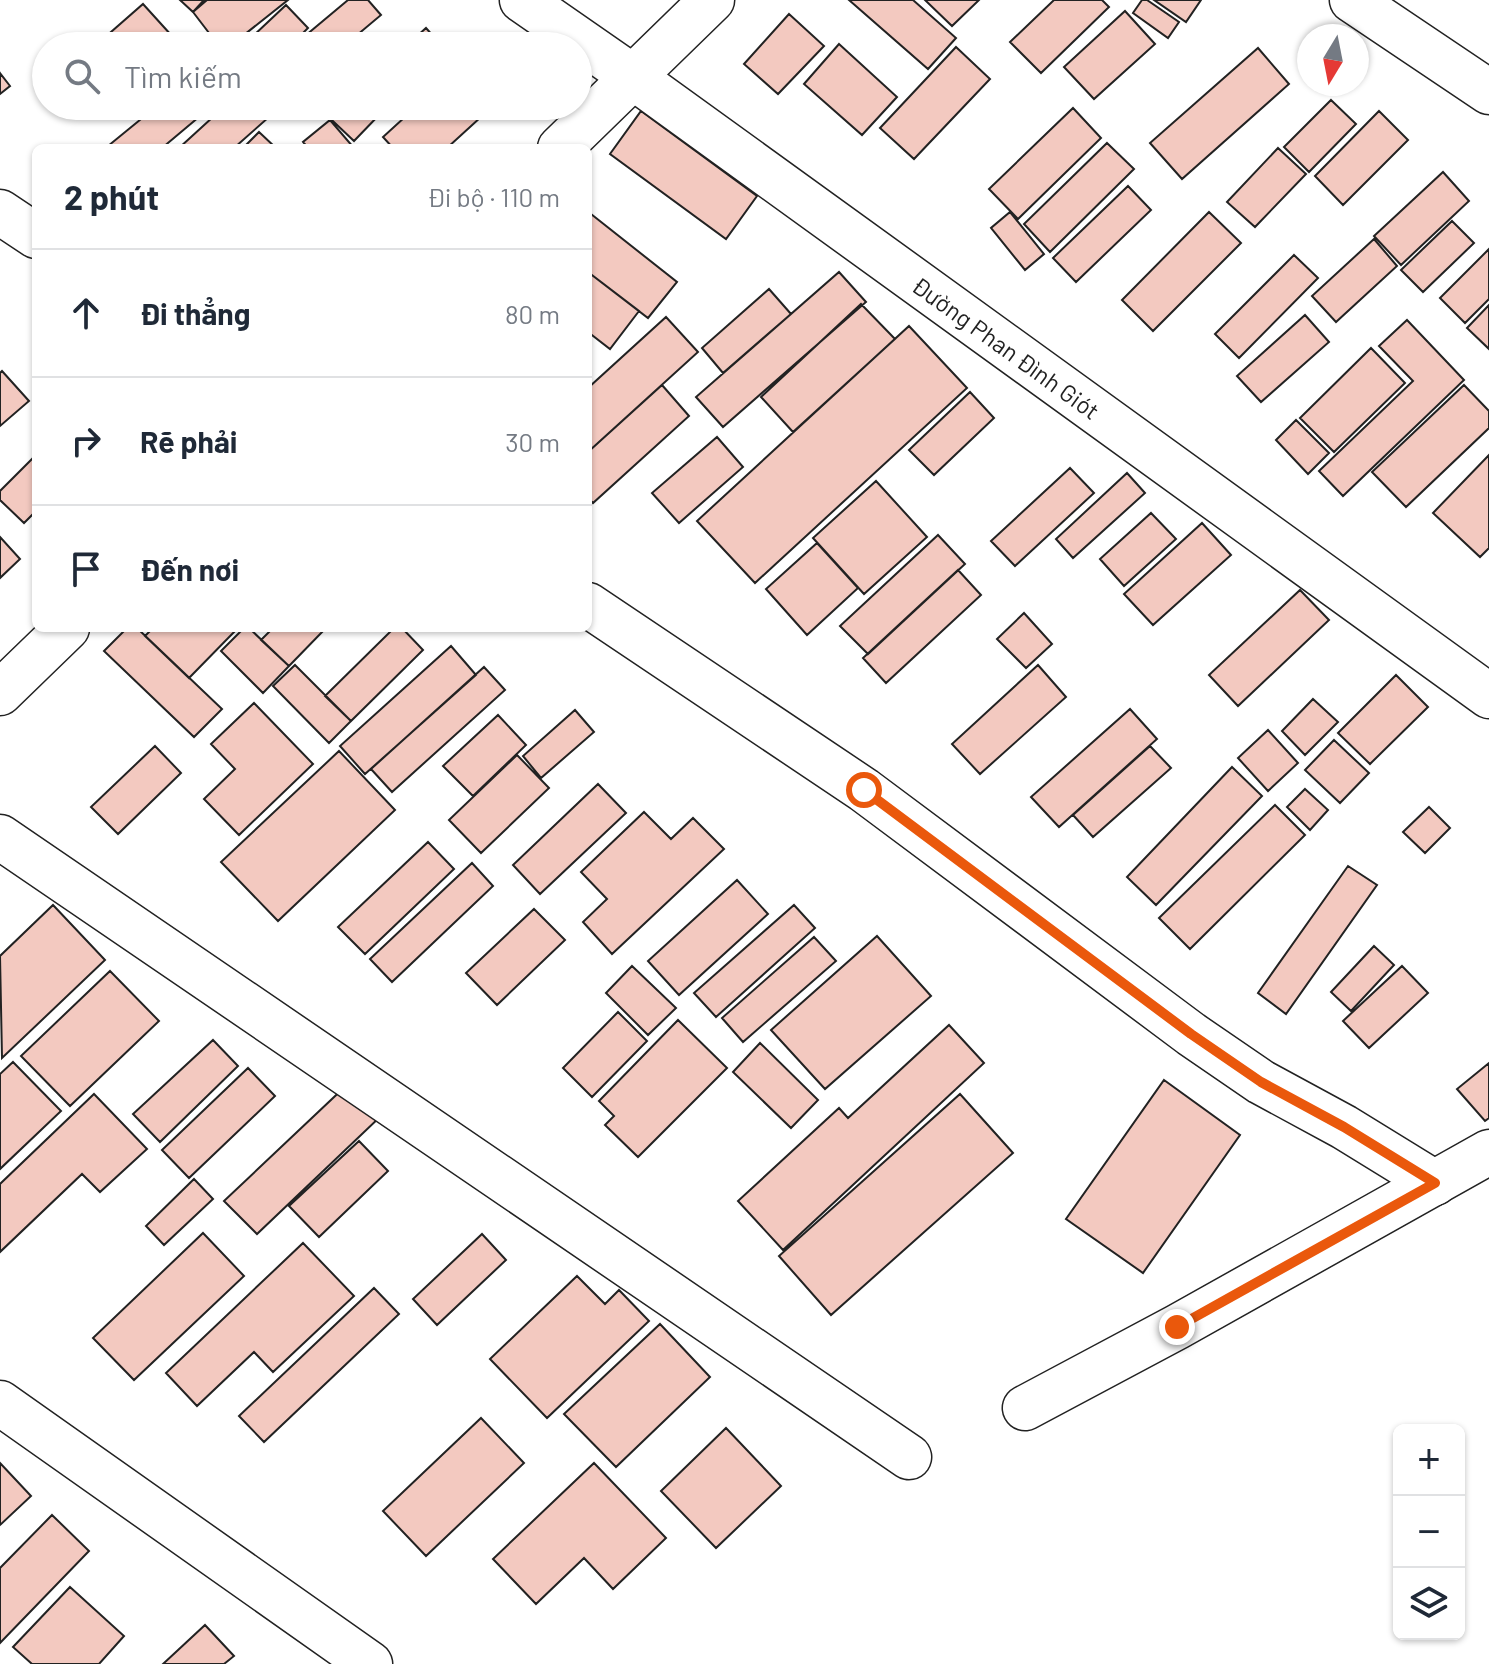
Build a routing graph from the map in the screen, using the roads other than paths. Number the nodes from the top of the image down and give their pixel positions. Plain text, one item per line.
1 (522, 0) edge
2 (712, 0) edge
3 (1352, 0) edge
4 (568, 32) edge
5 (592, 49) edge
6 (633, 77) junction
7 (1489, 92) edge
8 (592, 117) edge
9 (589, 120) edge
10 (564, 144) edge
11 (0, 212) edge
12 (32, 233) edge
13 (592, 608) edge
14 (63, 632) edge
15 (0, 693) edge
16 (1489, 696) edge
17 (0, 837) edge
18 (1489, 1152) edge
19 (1435, 1183) junction
20 (0, 1403) edge
21 (1025, 1408) dead end
22 (909, 1457) dead end
23 (370, 1664) edge

1 - 4 street, Đường Phan Đình Giót
2 - 6 street
3 - 7 street
5 - 6 street, Đường Phan Đình Giót
6 - 8 street
6 - 16 street, Đường Phan Đình Giót
9 - 10 street
11 - 12 street
13 - 19 street
14 - 15 street
17 - 22 street
18 - 19 street
19 - 21 street
20 - 23 street

